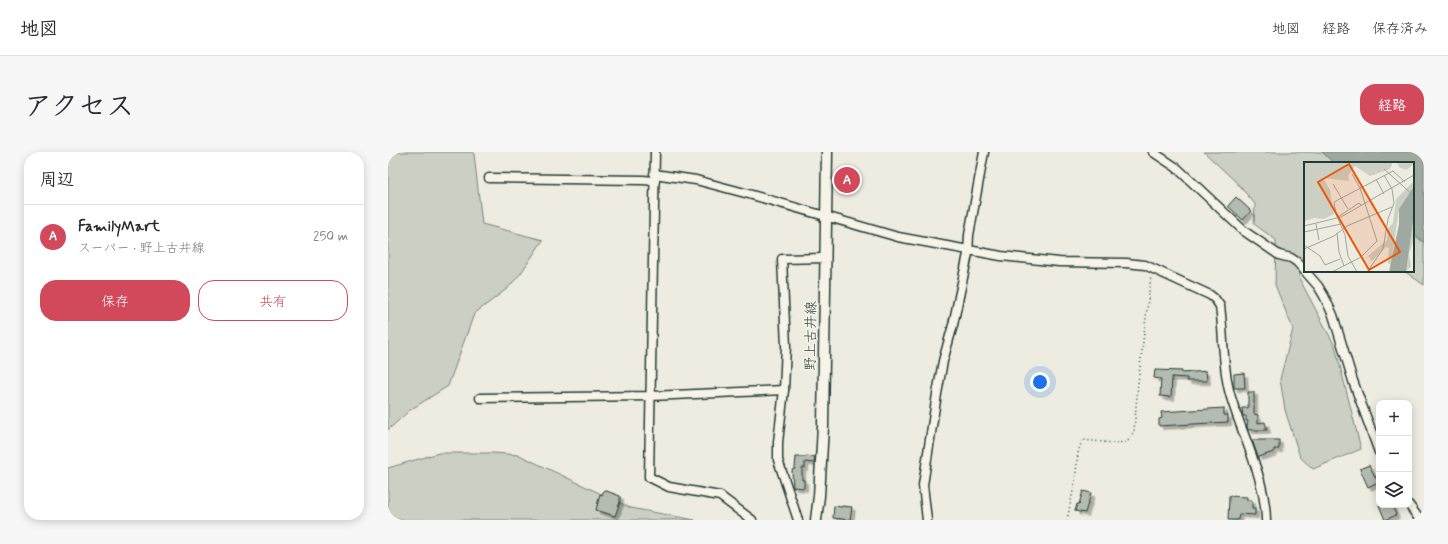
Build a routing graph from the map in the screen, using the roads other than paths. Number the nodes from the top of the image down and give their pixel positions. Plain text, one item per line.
1 (655, 152) edge
2 (827, 152) edge
3 (984, 152) edge
4 (1153, 152) edge
5 (489, 178) dead end
6 (654, 178) junction
7 (825, 216) junction
8 (968, 249) junction
9 (825, 258) junction
10 (1304, 270) edge
11 (1306, 272) edge
12 (784, 390) junction
13 (651, 396) junction
14 (480, 398) dead end
15 (1376, 444) edge
16 (1411, 508) edge
17 (752, 520) edge
18 (798, 520) edge
19 (816, 520) edge
20 (927, 520) edge
21 (1266, 520) edge
22 (1420, 520) edge

1 - 6 street
2 - 7 main road, 野上古井線
3 - 8 street
4 - 10 street
5 - 6 street
6 - 7 street
6 - 13 street
7 - 8 street
7 - 9 main road, 野上古井線
8 - 20 street
8 - 21 street
9 - 12 street
9 - 19 main road, 野上古井線
11 - 15 street
12 - 13 street
12 - 18 street
13 - 14 street
13 - 17 street
16 - 22 street

